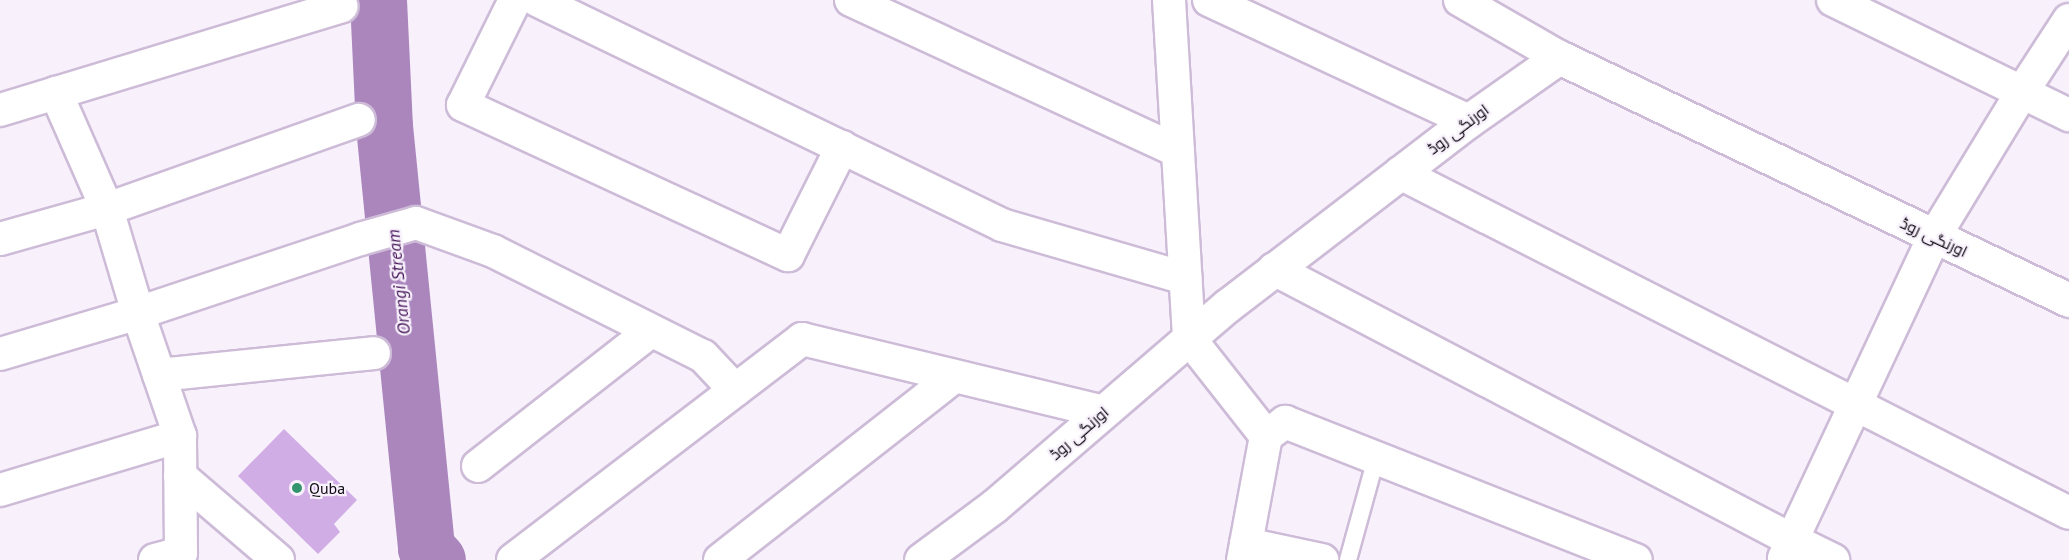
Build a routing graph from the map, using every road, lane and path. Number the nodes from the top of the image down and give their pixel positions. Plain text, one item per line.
1 (515, 0) edge
2 (537, 0) edge
3 (852, 0) edge
4 (1169, 0) edge
5 (1209, 0) edge
6 (1460, 0) edge
7 (1833, 0) edge
8 (342, 6) dead end
9 (2069, 20) edge
10 (1559, 57) junction
11 (2022, 92) junction
12 (56, 93) junction
13 (0, 110) edge
14 (2069, 115) edge
15 (359, 120) dead end
16 (1468, 121) junction
17 (842, 147) junction
18 (1178, 151) junction
19 (1400, 173) junction
20 (107, 208) junction
21 (1934, 237) junction
22 (0, 239) edge
23 (1274, 269) junction
24 (1185, 278) junction
25 (2069, 300) edge
26 (138, 313) junction
27 (651, 331) junction
28 (1189, 338) junction
29 (374, 353) dead end
30 (0, 354) edge
31 (159, 375) junction
32 (955, 376) junction
33 (735, 390) junction
34 (1856, 406) junction
35 (1103, 412) junction
36 (180, 436) junction
37 (1266, 436) junction
38 (1376, 458) junction
39 (478, 466) dead end
40 (180, 476) junction
41 (0, 490) edge
42 (2069, 513) edge
43 (1788, 550) edge
44 (1245, 552) edge
45 (155, 560) edge
46 (278, 560) edge
47 (513, 560) edge
48 (720, 560) edge
49 (921, 560) edge
50 (1322, 560) edge
51 (1348, 560) edge
52 (1636, 560) edge
53 (1833, 560) edge

1 - 17 street
2 - 17 street
3 - 18 street
4 - 18 street
5 - 16 street
6 - 10 street
7 - 11 street
8 - 12 street
9 - 11 street
10 - 16 street, اورنگی روڈ
10 - 21 street, اورنگی روڈ
11 - 14 street
11 - 21 street
12 - 13 street
12 - 20 street
15 - 20 street
16 - 19 street, اورنگی روڈ
17 - 24 street
18 - 24 street
19 - 23 street, اورنگی روڈ
19 - 34 street
20 - 22 street
20 - 26 street
21 - 25 street, اورنگی روڈ
21 - 34 street
23 - 28 street, اورنگی روڈ
23 - 43 street
24 - 28 street
26 - 27 street
26 - 30 street
26 - 31 street
27 - 33 street
27 - 39 street
28 - 35 street, اورنگی روڈ
28 - 37 street
29 - 31 street
31 - 36 street
32 - 33 street
32 - 35 street
32 - 48 street
33 - 47 street
34 - 42 street
34 - 43 street
35 - 49 street, اورنگی روڈ
36 - 40 street
36 - 41 street
37 - 38 street
37 - 44 street
38 - 51 lane
38 - 52 street
40 - 45 street
40 - 46 street
43 - 53 street
44 - 50 street

